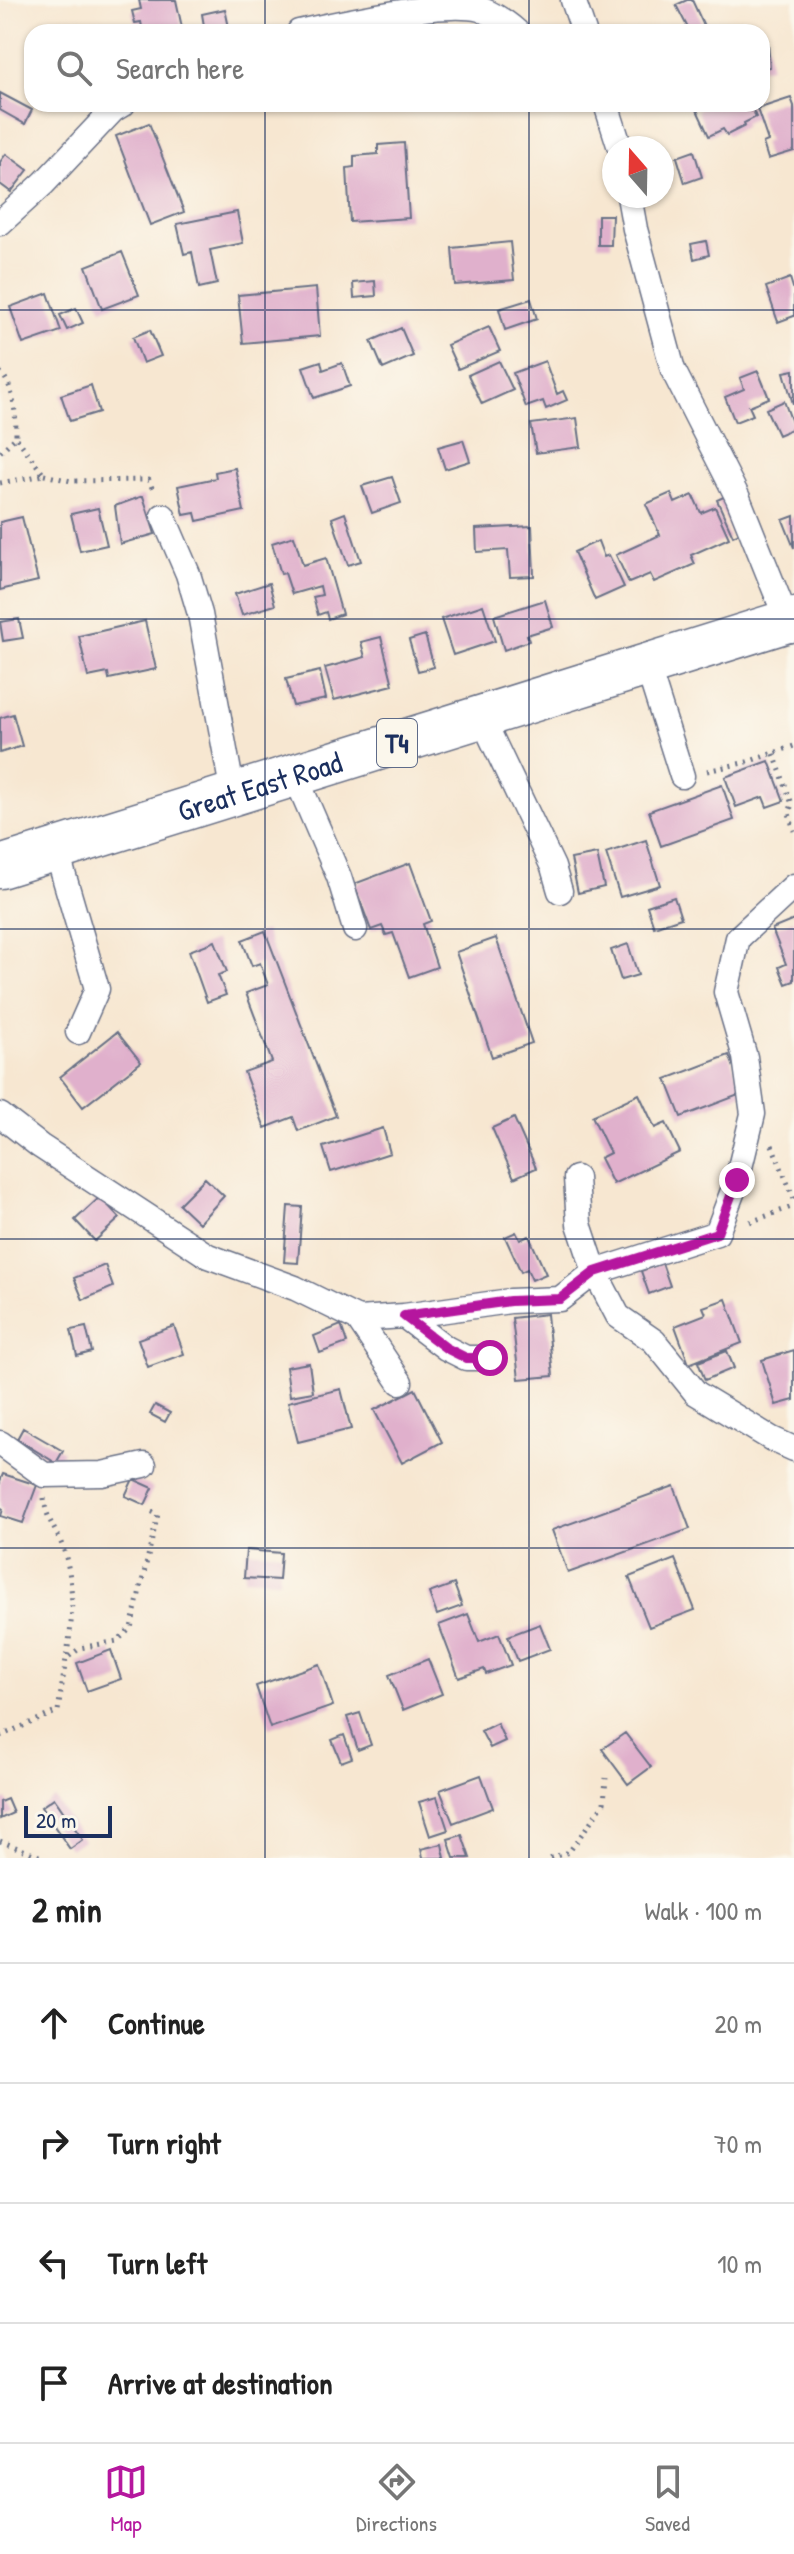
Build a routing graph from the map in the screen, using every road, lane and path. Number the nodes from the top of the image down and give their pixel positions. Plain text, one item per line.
1 (573, 0) edge
2 (470, 4) edge
3 (336, 24) edge
4 (507, 24) edge
5 (581, 24) edge
6 (111, 112) edge
7 (609, 112) edge
8 (616, 136) edge
9 (631, 208) edge
10 (0, 223) edge
11 (0, 372) edge
12 (16, 437) junction
13 (0, 452) edge
14 (44, 475) junction
15 (0, 483) edge
16 (163, 516) joint
17 (792, 625) edge
18 (647, 665) junction
19 (481, 716) junction
20 (794, 746) edge
21 (774, 754) junction
22 (295, 775) junction
23 (682, 776) joint
24 (233, 794) junction
25 (793, 805) edge
26 (794, 831) edge
27 (56, 849) junction
28 (0, 867) edge
29 (794, 886) edge
30 (560, 891) dead end
31 (355, 929) dead end
32 (78, 1032) dead end
33 (753, 1114) junction
34 (0, 1115) edge
35 (576, 1178) dead end
36 (794, 1199) edge
37 (794, 1206) edge
38 (717, 1233) junction
39 (595, 1272) junction
40 (404, 1316) junction
41 (358, 1319) junction
42 (490, 1358) dead end
43 (400, 1382) dead end
44 (0, 1443) edge
45 (794, 1449) edge
46 (144, 1465) dead end
47 (44, 1475) junction
48 (150, 1511) dead end
49 (66, 1659) junction
50 (0, 1736) edge
51 (606, 1778) dead end
52 (0, 1841) edge
53 (44, 1858) edge
54 (550, 1858) edge

1 - 5 street
2 - 3 street
2 - 4 street
6 - 10 street
7 - 8 street
9 - 17 street
11 - 12 path
12 - 13 path
12 - 14 path
14 - 15 path
14 - 16 path
16 - 24 street
17 - 18 highway, Great East Road / T4
18 - 19 highway, Great East Road / T4
18 - 23 street
19 - 22 highway, Great East Road / T4
19 - 30 street
20 - 21 path
21 - 23 path
21 - 25 path
22 - 24 highway, Great East Road / T4
22 - 31 street
24 - 27 highway, Great East Road / T4
25 - 26 path
27 - 28 highway, Great East Road / T4
27 - 32 street
29 - 33 street
33 - 36 path
33 - 38 street
34 - 41 street
35 - 39 street
37 - 38 path
38 - 39 street
39 - 40 street
39 - 45 street
40 - 41 street
40 - 42 street
41 - 43 street
44 - 47 street
46 - 47 street
47 - 49 path
48 - 49 path
49 - 50 path
51 - 54 path
52 - 53 path

